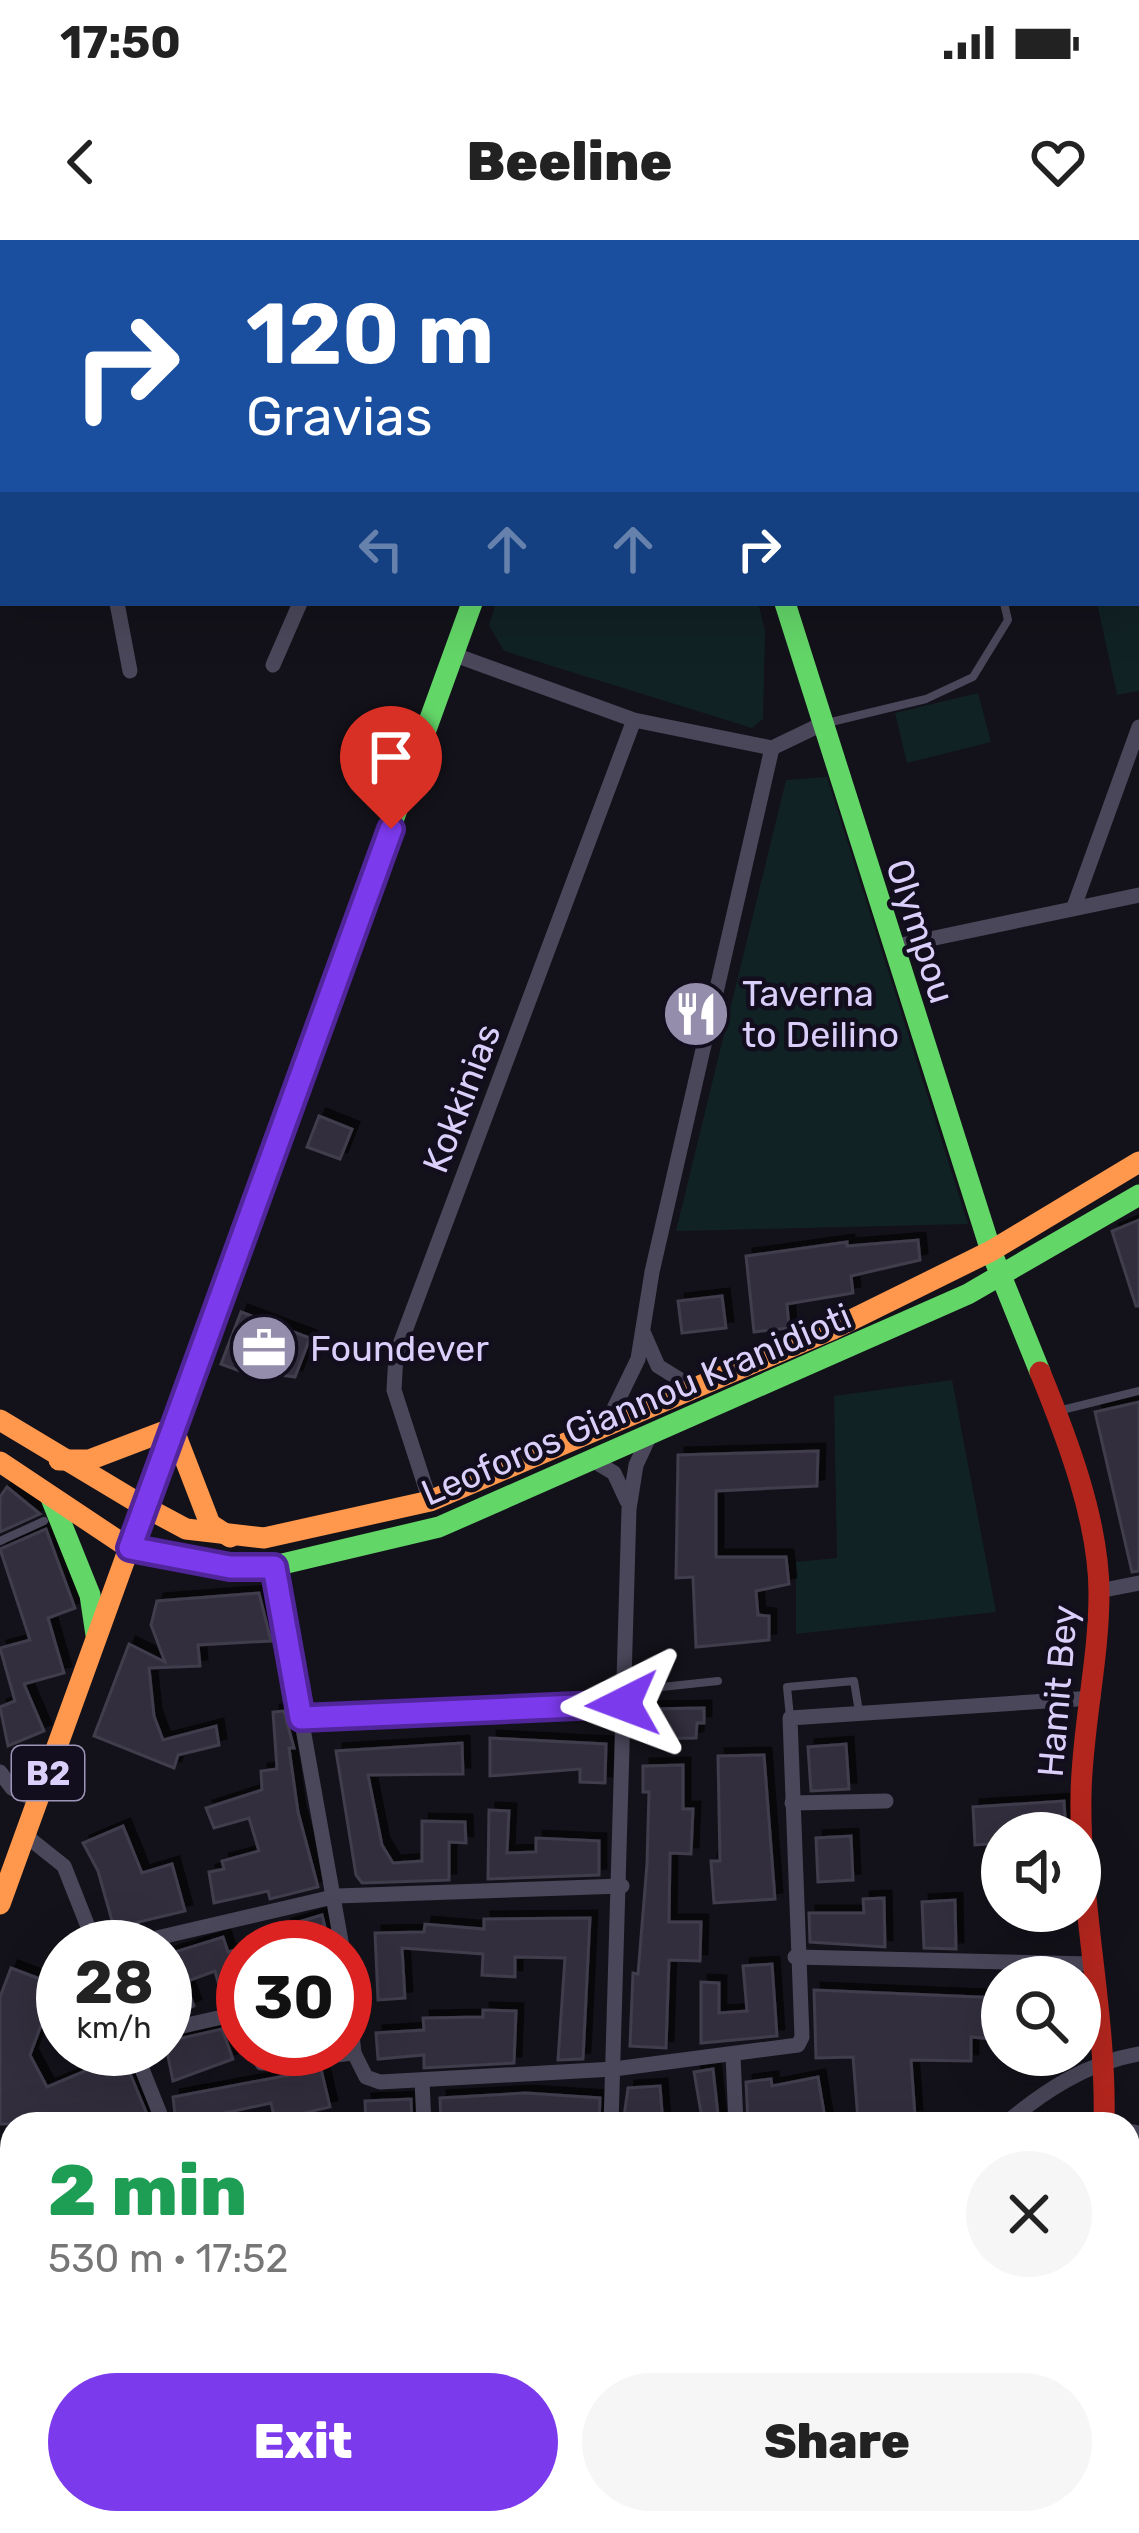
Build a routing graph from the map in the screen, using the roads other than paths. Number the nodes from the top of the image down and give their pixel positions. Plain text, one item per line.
1 (118, 606) edge
2 (299, 606) edge
3 (471, 606) edge
4 (786, 606) edge
5 (1005, 606) edge
6 (454, 655) junction
7 (273, 665) dead end
8 (130, 671) dead end
9 (634, 719) junction
10 (820, 725) junction
11 (1139, 727) edge
12 (772, 748) junction
13 (1139, 895) edge
14 (1075, 904) junction
15 (892, 947) junction
16 (1139, 1162) edge
17 (1139, 1195) edge
18 (991, 1251) junction
19 (1002, 1277) junction
20 (643, 1331) junction
21 (694, 1389) junction
22 (1139, 1391) edge
23 (1056, 1411) junction
24 (0, 1420) edge
25 (606, 1426) junction
26 (172, 1428) junction
27 (650, 1437) junction
28 (59, 1460) junction
29 (594, 1461) junction
30 (0, 1462) edge
31 (50, 1496) junction
32 (430, 1501) junction
33 (145, 1507) junction
34 (629, 1509) junction
35 (44, 1521) dead end
36 (230, 1537) junction
37 (0, 1541) edge
38 (130, 1548) junction
39 (274, 1567) junction
40 (1139, 1583) edge
41 (1099, 1591) junction
42 (97, 1642) junction
43 (718, 1682) dead end
44 (623, 1698) junction
45 (1094, 1698) junction
46 (860, 1714) junction
47 (301, 1718) junction
48 (790, 1718) junction
49 (0, 1772) edge
50 (6, 1791) edge
51 (37, 1801) junction
52 (886, 1801) dead end
53 (792, 1804) junction
54 (25, 1835) junction
55 (622, 1886) junction
56 (337, 1896) junction
57 (0, 1904) edge
58 (85, 1920) edge
59 (339, 1920) edge
60 (192, 1930) edge
61 (1090, 1956) edge
62 (795, 1957) junction
63 (981, 1961) edge
64 (1101, 2029) edge
65 (1139, 2054) edge
66 (733, 2055) junction
67 (1106, 2059) junction
68 (614, 2069) junction
69 (145, 2076) edge
70 (366, 2076) edge
71 (422, 2081) junction
72 (159, 2112) edge
73 (423, 2112) edge
74 (612, 2112) edge
75 (735, 2112) edge
76 (1021, 2112) edge
77 (1104, 2112) edge

1 - 8 street
2 - 7 street
3 - 6 main road, B2
4 - 10 main road, Olympou
5 - 10 lane
6 - 9 street
6 - 26 main road, B2
9 - 12 street
9 - 32 street, Kokkinias
10 - 12 street
10 - 15 main road, Olympou
11 - 14 street
12 - 20 street
13 - 14 street
14 - 15 street
15 - 18 main road, Olympou
16 - 18 main road, Leoforos Giannou Kranidioti
17 - 19 main road, Leoforos Giannou Kranidioti
18 - 19 main road, Olympou
18 - 21 main road, Leoforos Giannou Kranidioti
19 - 23 main road, Hamit Bey
19 - 27 main road, Leoforos Giannou Kranidioti
20 - 21 street
20 - 25 street
21 - 25 main road, Leoforos Giannou Kranidioti
22 - 23 lane
23 - 41 main road, Hamit Bey
24 - 28 main road, Leoforos Giannou Kranidioti
25 - 32 main road, Leoforos Giannou Kranidioti
26 - 28 main road
26 - 33 main road, B2
26 - 36 main road
27 - 29 main road, Leoforos Giannou Kranidioti
27 - 34 street
28 - 33 main road, Leoforos Giannou Kranidioti
29 - 34 street
29 - 39 main road, Leoforos Giannou Kranidioti
30 - 31 main road
31 - 38 main road
31 - 42 main road
32 - 36 main road, Leoforos Giannou Kranidioti
33 - 36 main road, Leoforos Giannou Kranidioti
33 - 38 main road, B2
34 - 44 street
35 - 37 lane
38 - 39 main road, Leoforos Giannou Kranidioti
38 - 42 main road, B2
39 - 47 street
40 - 41 street
41 - 45 main road, Hamit Bey
42 - 51 main road, B2
43 - 44 lane
44 - 47 street
44 - 55 street
45 - 46 street
45 - 61 main road, Hamit Bey
46 - 48 street
46 - 48 lane
47 - 56 street
48 - 53 street
49 - 50 street
50 - 51 street
51 - 54 main road, B2
52 - 53 street
53 - 62 street
54 - 57 main road, B2
54 - 58 street
55 - 56 street
55 - 68 street
56 - 59 street
56 - 60 street
62 - 63 street
62 - 66 street
64 - 67 main road, Hamit Bey
65 - 67 street
66 - 68 street
66 - 75 street
67 - 76 street
67 - 77 main road, Hamit Bey
68 - 71 street
68 - 74 street
69 - 72 street
70 - 71 street
71 - 73 street

